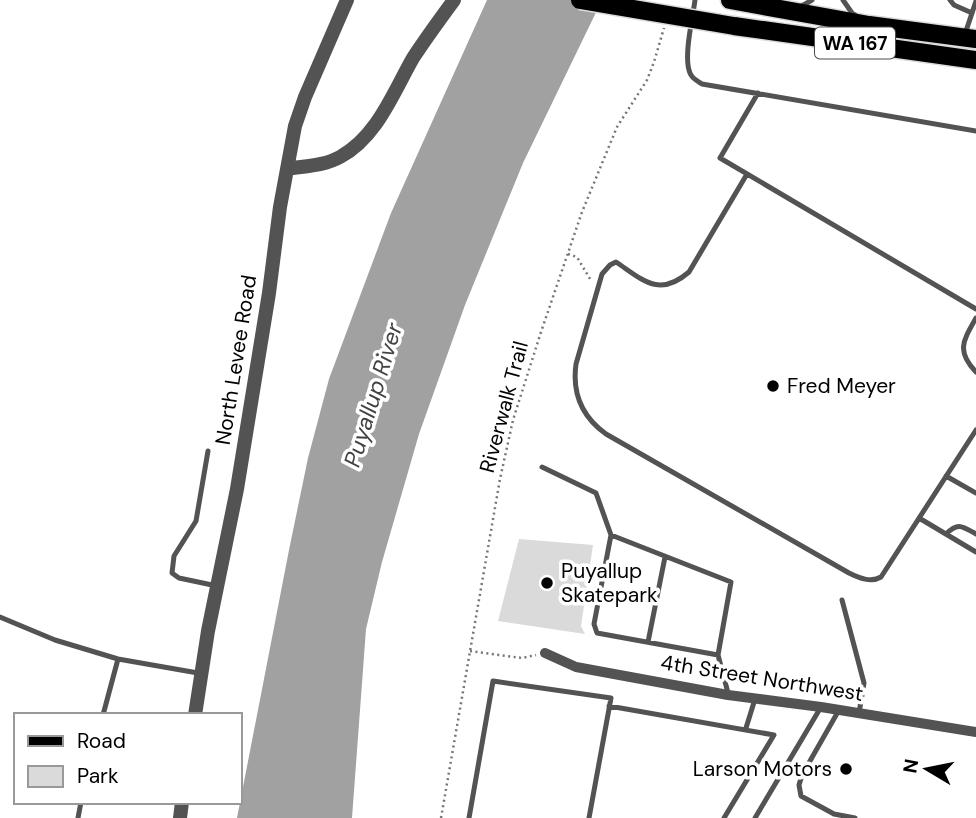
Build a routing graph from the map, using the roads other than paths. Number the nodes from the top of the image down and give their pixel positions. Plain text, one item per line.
1 (345, 0) edge
2 (454, 0) edge
3 (580, 0) edge
4 (695, 0) edge
5 (730, 0) edge
6 (812, 0) edge
7 (843, 0) edge
8 (950, 0) edge
9 (976, 1) edge
10 (793, 10) junction
11 (972, 13) junction
12 (869, 24) junction
13 (970, 38) edge
14 (976, 60) edge
15 (758, 93) junction
16 (976, 131) edge
17 (286, 169) junction
18 (747, 174) junction
19 (976, 309) edge
20 (976, 318) edge
21 (976, 372) edge
22 (976, 430) edge
23 (208, 451) dead end
24 (542, 467) dead end
25 (946, 476) junction
26 (976, 494) edge
27 (919, 518) junction
28 (946, 534) junction
29 (976, 534) edge
30 (611, 535) junction
31 (976, 552) edge
32 (665, 557) junction
33 (217, 586) junction
34 (842, 600) dead end
35 (0, 617) edge
36 (648, 642) junction
37 (545, 653) road end
38 (718, 654) junction
39 (118, 659) junction
40 (201, 674) junction
41 (728, 695) junction
42 (755, 699) junction
43 (609, 706) junction
44 (821, 707) junction
45 (839, 710) junction
46 (104, 713) edge
47 (195, 713) edge
48 (859, 713) junction
49 (746, 728) junction
50 (976, 732) edge
51 (833, 816) edge
52 (469, 818) edge
53 (589, 818) edge
54 (724, 818) edge
55 (755, 818) edge
56 (855, 818) edge

1 - 17 street, North Levee Road
2 - 17 street
3 - 14 main road, WA 167, bridge
4 - 15 lane
5 - 10 main road, WA 167
6 - 10 lane
7 - 12 lane
8 - 11 lane
9 - 11 lane
10 - 12 main road, WA 167
11 - 13 lane
12 - 13 main road, WA 167
15 - 16 lane
15 - 18 lane
17 - 33 street, North Levee Road
18 - 19 lane
18 - 27 lane
20 - 21 lane
22 - 25 lane
23 - 33 lane
24 - 30 lane
25 - 26 lane
25 - 27 lane
27 - 28 lane
28 - 29 lane
28 - 31 lane
30 - 32 lane
30 - 36 lane
32 - 36 lane
32 - 38 lane
33 - 40 street, North Levee Road
34 - 48 lane
35 - 39 lane
36 - 38 lane
37 - 41 street, 4th Street Northwest
38 - 41 lane
39 - 40 lane
39 - 46 lane
40 - 47 street, North Levee Road
41 - 42 street, 4th Street Northwest
42 - 44 street, 4th Street Northwest
42 - 49 lane
43 - 49 lane
43 - 52 lane
43 - 53 lane
44 - 45 street, 4th Street Northwest
44 - 55 lane
45 - 48 street, 4th Street Northwest
45 - 51 lane
48 - 50 street, 4th Street Northwest
49 - 54 lane
51 - 56 lane

